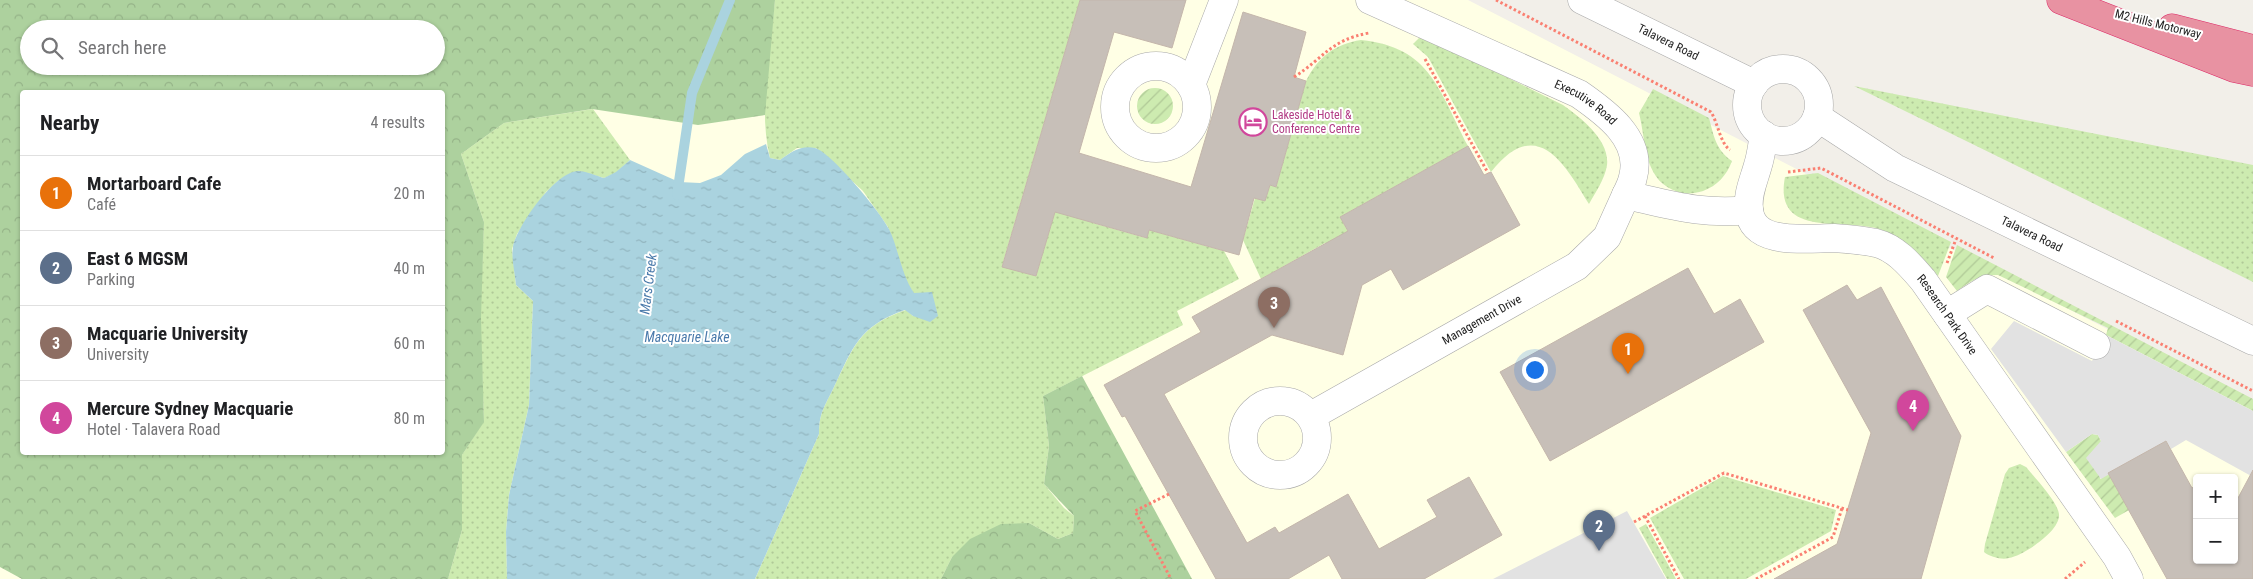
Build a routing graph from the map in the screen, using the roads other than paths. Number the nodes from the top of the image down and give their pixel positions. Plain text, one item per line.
1 (1224, 0) edge
2 (1370, 0) edge
3 (1582, 0) edge
4 (2062, 0) edge
5 (2253, 49) edge
6 (2253, 72) edge
7 (1754, 84) junction
8 (1191, 85) dead end
9 (1817, 117) junction
10 (1764, 135) junction
11 (1626, 195) junction
12 (1749, 210) junction
13 (1946, 314) junction
14 (2253, 341) edge
15 (2096, 345) dead end
16 (1311, 416) dead end
17 (2130, 579) edge

1 - 8 street
2 - 11 street, Executive Road
3 - 7 street, Talavera Road
4 - 5 highway, M2 Hills Motorway
4 - 6 highway
7 - 9 street
7 - 10 street
9 - 10 street
9 - 14 street, Talavera Road
10 - 12 street
11 - 12 street
11 - 16 street, Management Drive
12 - 13 street, Research Park Drive
13 - 15 street
13 - 17 street, Research Park Drive

